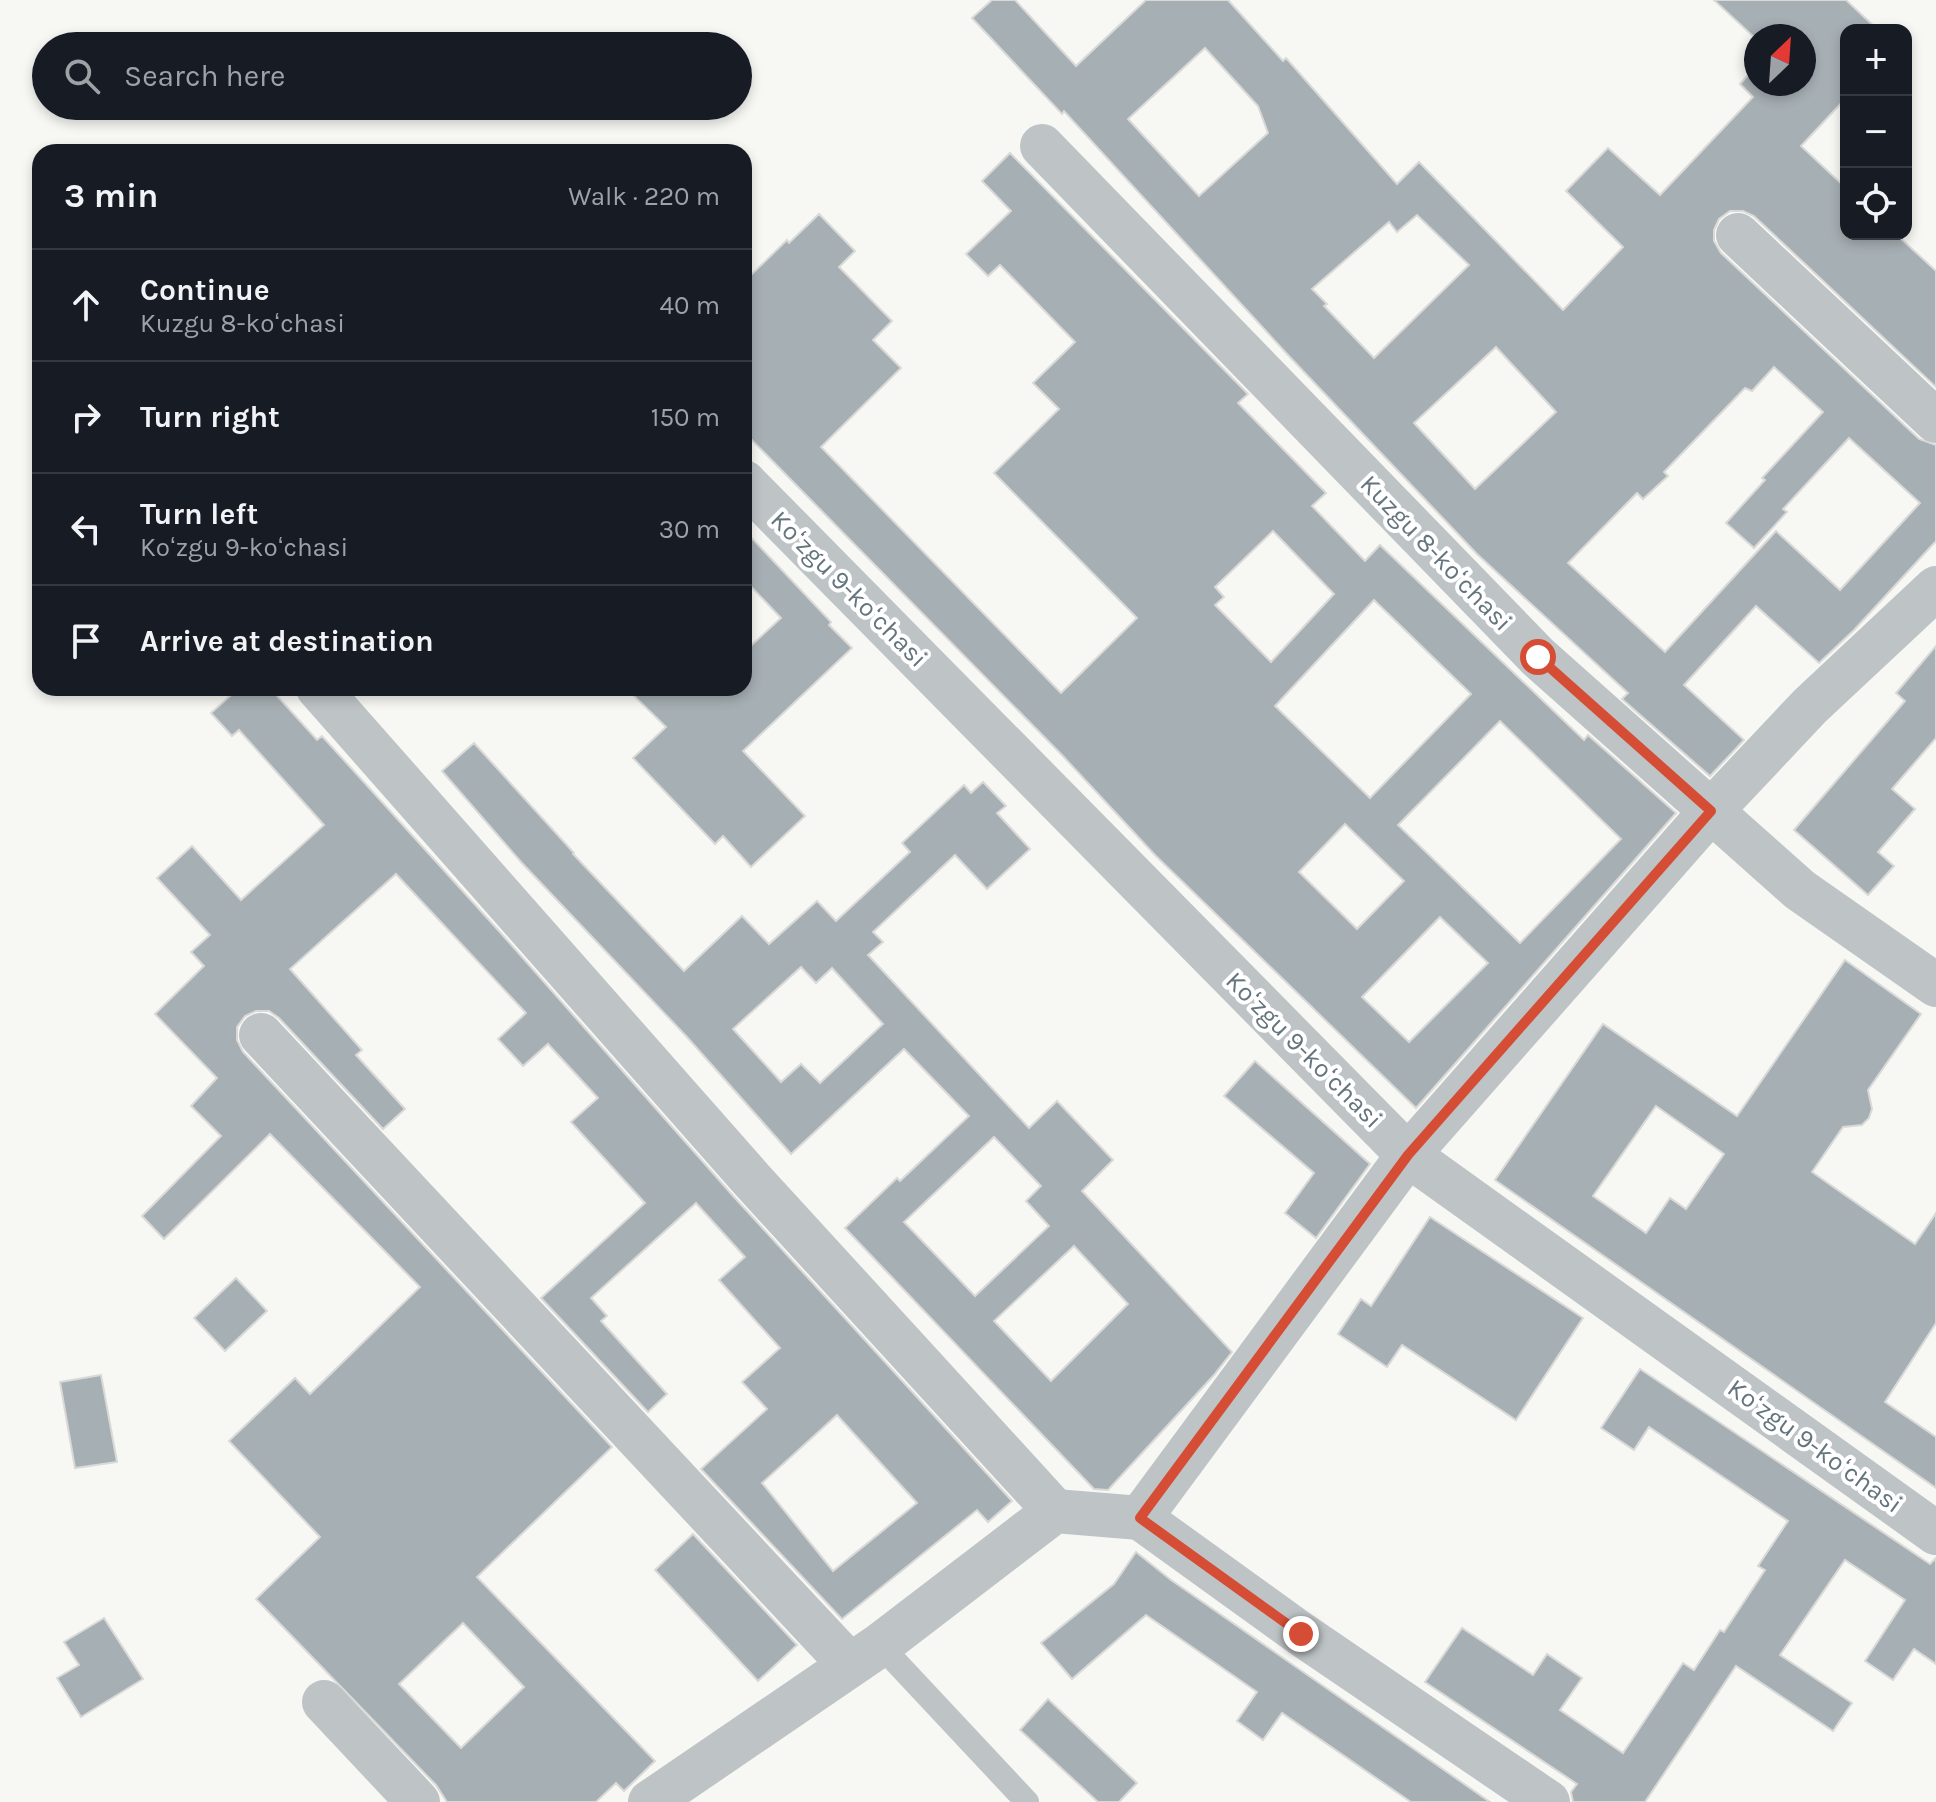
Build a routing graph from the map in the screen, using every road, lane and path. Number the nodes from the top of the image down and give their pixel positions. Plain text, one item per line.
1 (1042, 146) dead end
2 (1738, 235) dead end
3 (1936, 421) edge
4 (752, 490) edge
5 (1936, 588) edge
6 (325, 696) edge
7 (1711, 811) junction
8 (1936, 985) edge
9 (261, 1035) dead end
10 (1408, 1155) junction
11 (1055, 1511) junction
12 (1140, 1518) junction
13 (1936, 1533) edge
14 (865, 1655) junction
15 (324, 1702) dead end
16 (418, 1802) edge
17 (650, 1802) edge
18 (1027, 1802) edge
19 (1548, 1802) edge

1 - 7 street, Kuzgu 8-koʻchasi
2 - 3 street
4 - 10 street, Koʻzgu 9-koʻchasi
5 - 7 street
6 - 11 street
7 - 8 street, Kuzgu 8-koʻchasi
7 - 10 street
9 - 14 street
10 - 12 street
10 - 13 street, Koʻzgu 9-koʻchasi
11 - 12 street
11 - 14 street
12 - 19 street
14 - 17 street
14 - 18 lane
15 - 16 street

